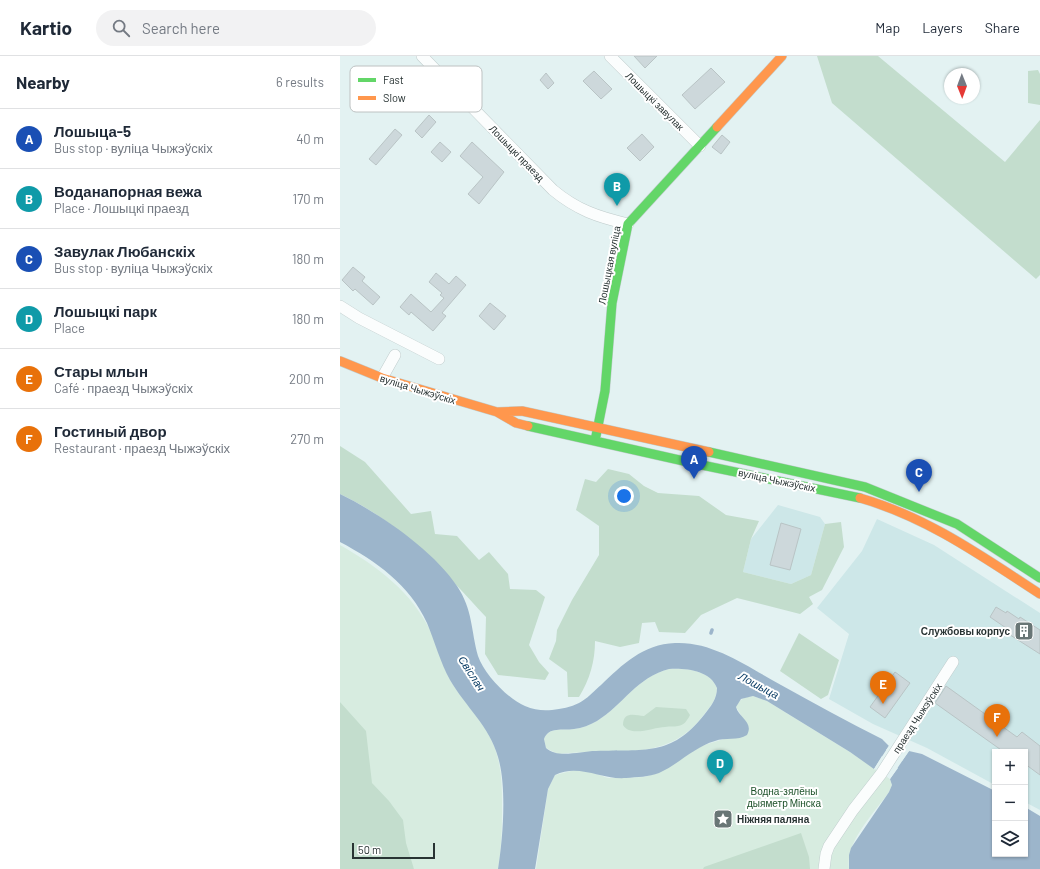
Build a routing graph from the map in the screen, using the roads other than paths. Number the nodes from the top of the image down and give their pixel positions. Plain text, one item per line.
1 (422, 56) edge
2 (610, 56) edge
3 (782, 56) edge
4 (432, 66) edge
5 (477, 112) edge
6 (700, 146) junction
7 (628, 224) junction
8 (340, 306) edge
9 (395, 355) dead end
10 (439, 359) dead end
11 (340, 361) edge
12 (382, 378) junction
13 (497, 412) junction
14 (599, 427) junction
15 (595, 440) junction
16 (1040, 578) edge
17 (1040, 594) edge
18 (953, 662) dead end
19 (824, 869) edge

1 - 4 street, Лошыцкі праезд
2 - 6 street, Лошыцкі завулак
3 - 6 street, Лошыцкая вуліца
5 - 7 street, Лошыцкі праезд
6 - 7 street, Лошыцкая вуліца
7 - 14 street, Лошыцкая вуліца
8 - 10 street
9 - 12 street
11 - 12 street, вуліца Чыжэўскіх
12 - 13 street, вуліца Чыжэўскіх
13 - 14 street, вуліца Чыжэўскіх
13 - 15 street, вуліца Чыжэўскіх
14 - 15 street, Лошыцкая вуліца
14 - 16 street, вуліца Чыжэўскіх
15 - 17 street, вуліца Чыжэўскіх
18 - 19 street, праезд Чыжэўскіх

